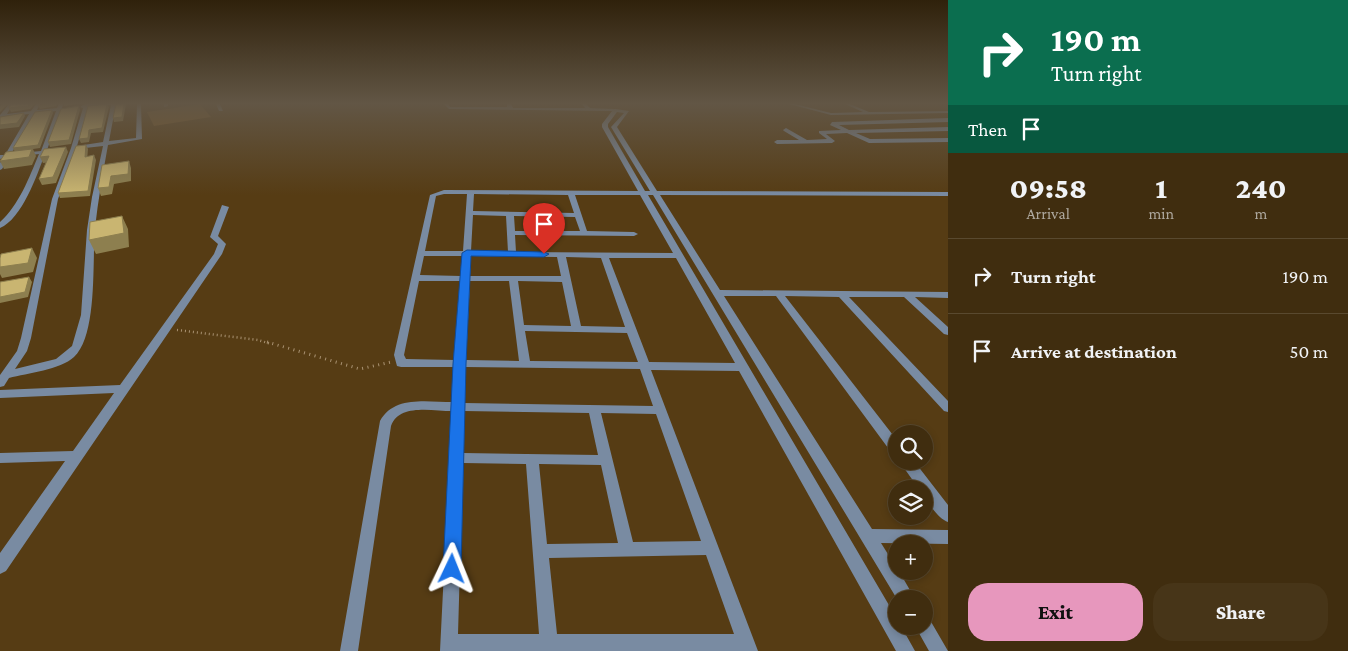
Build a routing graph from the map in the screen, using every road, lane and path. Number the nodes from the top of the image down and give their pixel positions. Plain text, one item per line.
1 (20, 134) edge
2 (49, 134) edge
3 (78, 134) edge
4 (108, 134) edge
5 (139, 134) edge
6 (609, 134) edge
7 (619, 134) edge
8 (793, 134) edge
9 (824, 134) edge
10 (854, 134) edge
11 (948, 139) edge
12 (777, 142) dead end
13 (806, 142) junction
14 (107, 144) junction
15 (74, 148) junction
16 (66, 149) edge
17 (58, 150) edge
18 (42, 152) junction
19 (7, 156) junction
20 (0, 157) edge
21 (0, 168) edge
22 (471, 192) junction
23 (571, 193) junction
24 (948, 194) edge
25 (644, 196) junction
26 (658, 196) junction
27 (948, 201) edge
28 (226, 207) dead end
29 (470, 213) junction
30 (510, 214) junction
31 (578, 215) junction
32 (0, 226) edge
33 (511, 233) junction
34 (584, 233) junction
35 (634, 234) dead end
36 (421, 252) junction
37 (467, 253) junction
38 (512, 254) junction
39 (561, 255) junction
40 (604, 255) junction
41 (678, 256) junction
42 (416, 278) junction
43 (465, 278) junction
44 (513, 278) junction
45 (566, 279) junction
46 (717, 293) junction
47 (778, 293) junction
48 (841, 294) junction
49 (906, 294) junction
50 (948, 295) edge
51 (520, 328) junction
52 (576, 329) junction
53 (630, 330) junction
54 (164, 331) junction
55 (948, 332) edge
56 (399, 360) junction
57 (460, 364) junction
58 (525, 365) junction
59 (643, 366) junction
60 (741, 367) junction
61 (3, 379) edge
62 (124, 389) junction
63 (0, 394) edge
64 (458, 408) junction
65 (948, 408) edge
66 (594, 409) junction
67 (659, 410) junction
68 (888, 437) edge
69 (76, 456) junction
70 (456, 458) junction
71 (0, 459) edge
72 (532, 459) junction
73 (606, 460) junction
74 (913, 470) edge
75 (948, 516) edge
76 (868, 536) junction
77 (948, 537) edge
78 (711, 548) junction
79 (627, 549) junction
80 (540, 550) junction
81 (0, 566) edge
82 (901, 590) edge
83 (929, 635) edge
84 (549, 643) junction
85 (449, 647) edge
86 (748, 647) edge
87 (349, 651) edge
88 (906, 651) edge
89 (939, 651) edge

1 - 19 street
2 - 18 street
3 - 15 street
4 - 14 street
5 - 14 street
6 - 25 street
7 - 26 street
8 - 13 street
9 - 13 street
10 - 11 street
12 - 13 street
14 - 15 street
14 - 61 street
15 - 16 street
15 - 61 street
17 - 18 street
18 - 19 street
18 - 32 street
19 - 20 street
19 - 21 street
22 - 23 street
22 - 29 street
22 - 36 street
23 - 25 street
23 - 31 street
24 - 26 street
25 - 26 street
25 - 41 street
26 - 27 street
26 - 46 street
28 - 54 street
29 - 30 street
29 - 37 street
30 - 31 street
30 - 33 street
31 - 34 street
33 - 34 street
33 - 38 street
34 - 35 street
36 - 37 street
36 - 42 street
37 - 38 street
37 - 43 street
38 - 39 street
39 - 40 street
39 - 45 street
40 - 41 street
40 - 53 street
41 - 60 street
42 - 43 street
42 - 56 street
43 - 44 street
43 - 57 street
44 - 45 street
44 - 51 street
45 - 52 street
46 - 47 street
46 - 76 street
47 - 48 street
47 - 68 street
48 - 49 street
48 - 65 street
49 - 50 street
49 - 55 street
51 - 52 street
51 - 58 street
52 - 53 street
53 - 59 street
54 - 56 path
54 - 62 street
56 - 57 street
57 - 58 street
57 - 64 street
58 - 59 street
59 - 60 street
59 - 67 street
60 - 88 street
62 - 63 street
62 - 69 street
64 - 66 street
64 - 70 street
64 - 87 street
66 - 67 street
66 - 73 street
67 - 78 street
69 - 71 street
69 - 81 street
70 - 72 street
70 - 85 street
72 - 73 street
72 - 80 street
73 - 79 street
74 - 75 street
76 - 77 street
76 - 82 street
78 - 79 street
78 - 86 street
79 - 80 street
80 - 84 street
83 - 89 street
84 - 85 street
84 - 86 street

